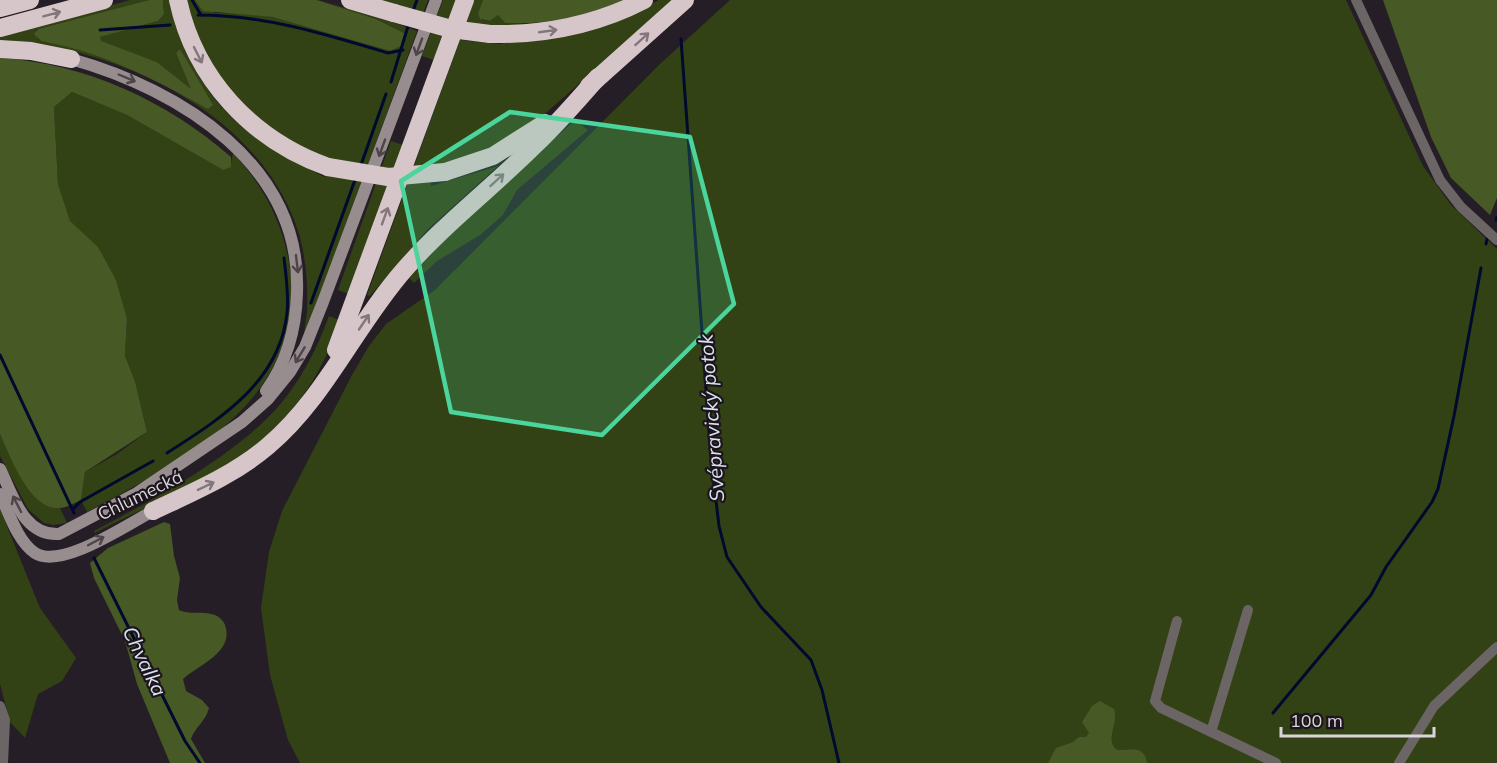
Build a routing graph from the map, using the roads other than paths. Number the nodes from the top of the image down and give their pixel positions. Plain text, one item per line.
1 (30, 0) edge
2 (104, 0) edge
3 (178, 0) edge
4 (350, 0) edge
5 (436, 0) edge
6 (465, 0) edge
7 (644, 0) edge
8 (685, 0) edge
9 (1356, 0) edge
10 (0, 8) edge
11 (0, 28) edge
12 (0, 49) edge
13 (72, 59) joint
14 (598, 77) junction
15 (1497, 240) edge
16 (307, 405) junction
17 (223, 435) junction
18 (0, 469) edge
19 (0, 494) edge
20 (153, 511) joint
21 (1248, 610) dead end
22 (1177, 621) dead end
23 (1497, 647) edge
24 (0, 706) edge
25 (1211, 732) junction
26 (4, 761) edge
27 (1276, 763) edge
28 (1399, 763) edge

1 - 10 highway
11 -> 2 highway
3 -> 14 highway, bridge
4 -> 7 highway, bridge
5 -> 17 main road
16 -> 6 highway
14 -> 8 highway
9 - 15 street
12 - 13 highway
13 -> 17 main road
16 -> 14 highway
20 -> 16 highway, Chlumecká
17 -> 18 main road, Chlumecká
19 -> 20 main road, Chlumecká
21 - 25 street
22 - 25 street
23 - 28 street
24 - 26 street
25 - 27 street

